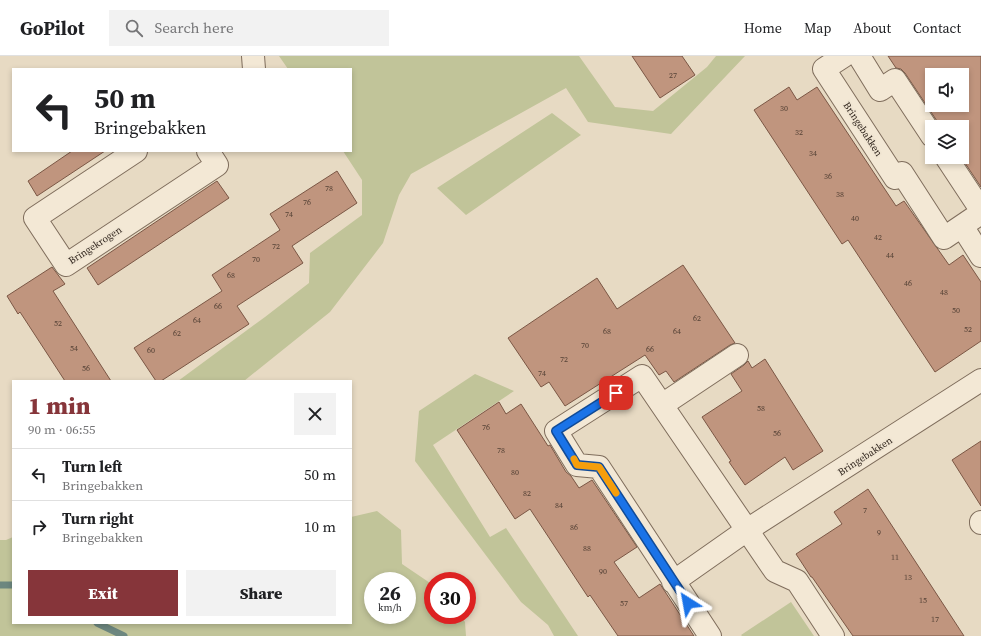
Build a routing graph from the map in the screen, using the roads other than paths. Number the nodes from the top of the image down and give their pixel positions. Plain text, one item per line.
1 (253, 56) edge
2 (844, 56) edge
3 (858, 56) edge
4 (254, 68) edge
5 (925, 126) edge
6 (134, 152) edge
7 (209, 152) edge
8 (951, 164) edge
9 (981, 211) edge
10 (962, 226) junction
11 (981, 256) edge
12 (737, 355) dead end
13 (981, 380) edge
14 (662, 405) junction
15 (747, 530) junction
16 (673, 582) junction
17 (710, 636) edge
18 (832, 636) edge

1 - 4 street
2 - 10 street, Bringebakken
3 - 5 street
6 - 7 street, Bringekrogen
8 - 9 street, Bringebakken
9 - 10 street, Bringebakken
10 - 11 street
12 - 14 street
13 - 15 street, Bringebakken
14 - 15 street
14 - 16 street
15 - 16 street, Bringebakken
15 - 18 street
16 - 17 street

